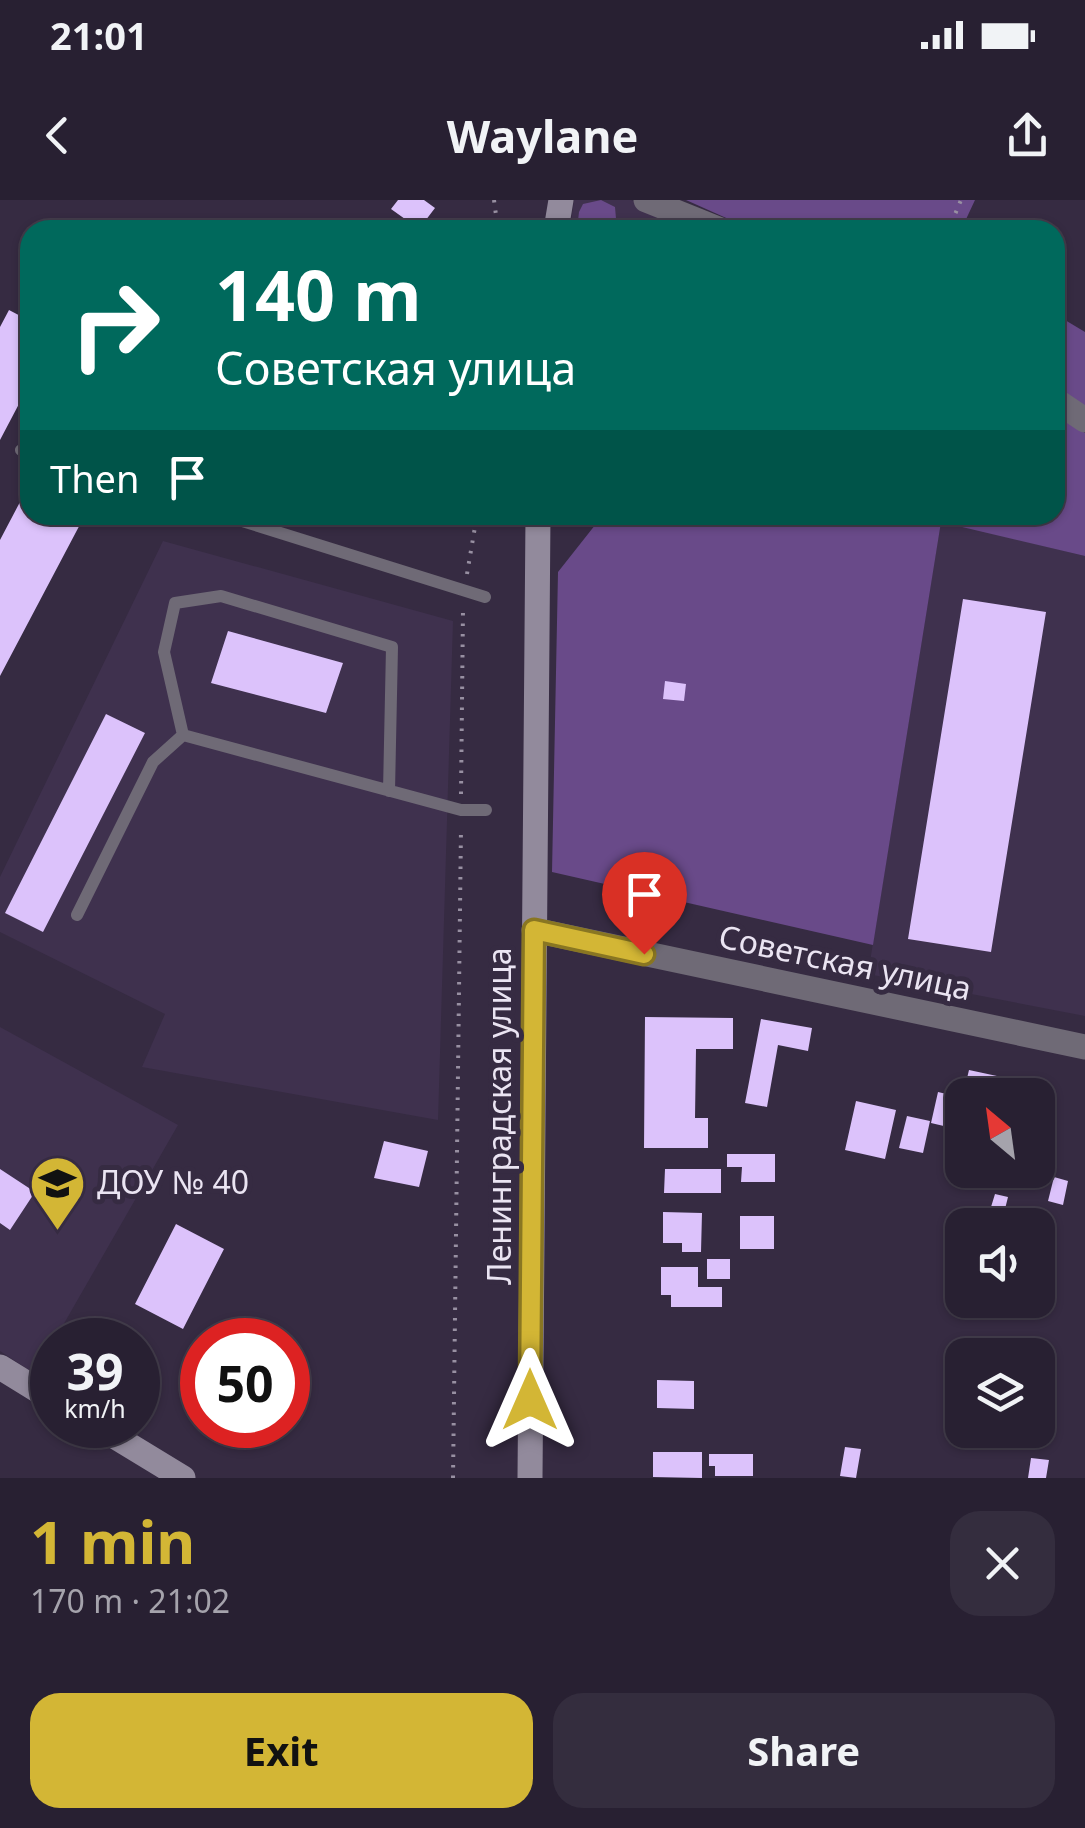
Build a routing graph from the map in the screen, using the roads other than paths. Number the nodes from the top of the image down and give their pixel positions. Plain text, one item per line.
1 (646, 200) edge
2 (696, 220) edge
3 (253, 525) edge
4 (538, 525) edge
5 (485, 597) dead end
6 (183, 735) junction
7 (389, 791) junction
8 (486, 810) dead end
9 (78, 915) dead end
10 (534, 930) junction
11 (1085, 1047) edge
12 (0, 1367) edge
13 (30, 1385) edge
14 (134, 1448) edge
15 (183, 1478) edge
16 (530, 1478) edge

1 - 2 street
3 - 5 lane
4 - 10 main road, Ленинградская улица
6 - 7 lane
6 - 7 lane
6 - 9 lane
7 - 8 lane
10 - 11 street, Советская улица
10 - 16 main road, Ленинградская улица
12 - 13 main road
14 - 15 main road

